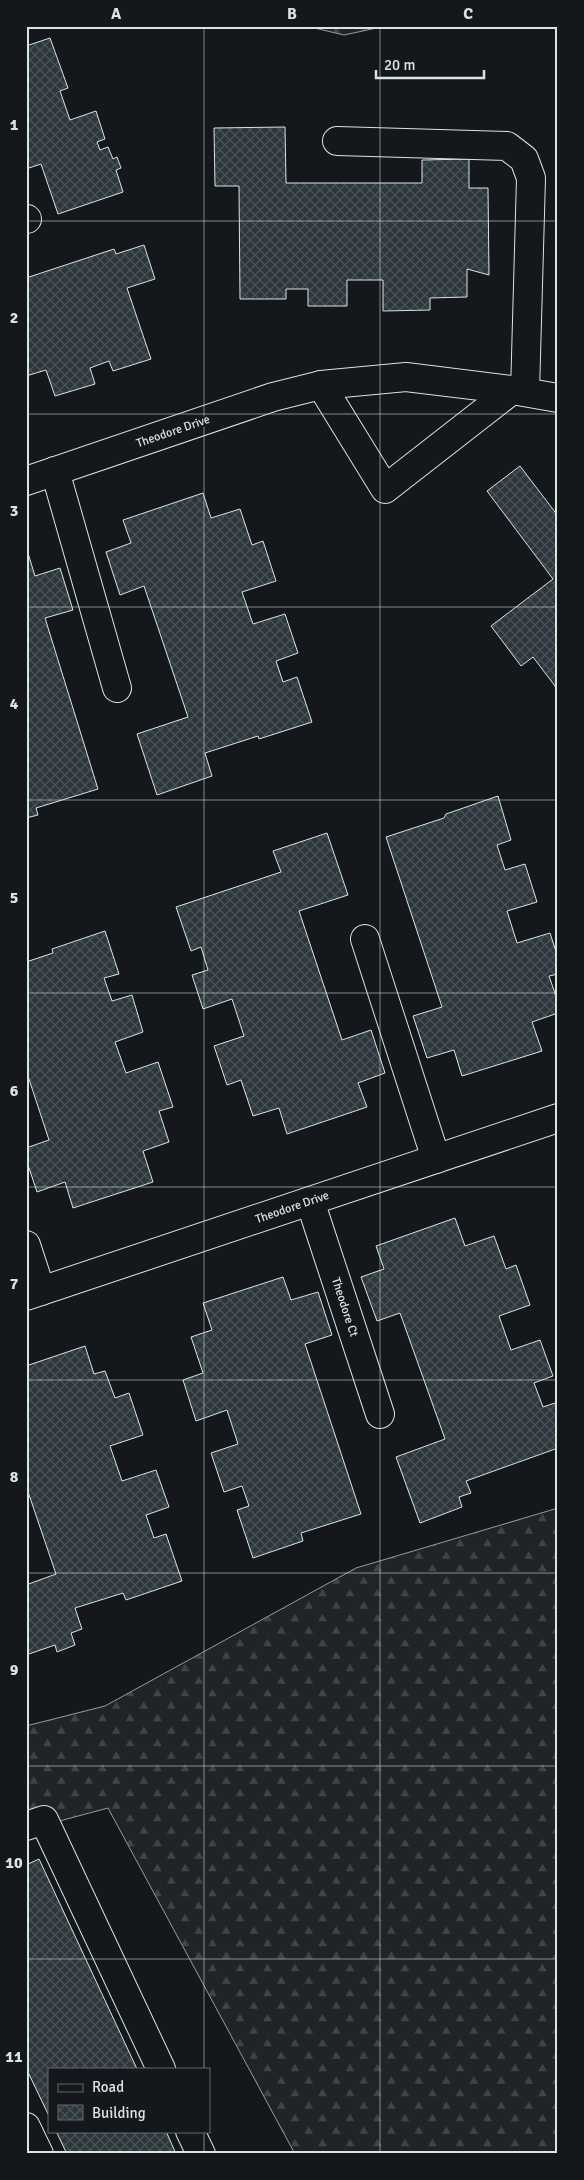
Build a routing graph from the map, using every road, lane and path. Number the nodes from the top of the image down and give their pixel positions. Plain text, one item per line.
1 (337, 141) dead end
2 (321, 385) junction
3 (519, 391) junction
4 (558, 398) edge
5 (54, 471) junction
6 (26, 481) edge
7 (117, 688) dead end
8 (365, 939) dead end
9 (558, 1118) edge
10 (436, 1159) junction
11 (310, 1201) junction
12 (26, 1245) edge
13 (34, 1293) edge
14 (380, 1414) dead end
15 (26, 1826) edge
16 (161, 2068) edge
17 (26, 2127) edge
18 (190, 2132) edge
19 (38, 2154) edge
20 (200, 2154) edge

1 - 3 street
2 - 3 street, Theodore Drive
2 - 3 street
2 - 5 street, Theodore Drive
3 - 4 street, Theodore Drive
5 - 6 street, Theodore Drive
5 - 7 street
8 - 10 street
9 - 10 street, Theodore Drive
10 - 11 street, Theodore Drive
11 - 13 street, Theodore Drive
11 - 14 street, Theodore Ct
12 - 13 street
15 - 16 street
17 - 19 street
18 - 20 street

